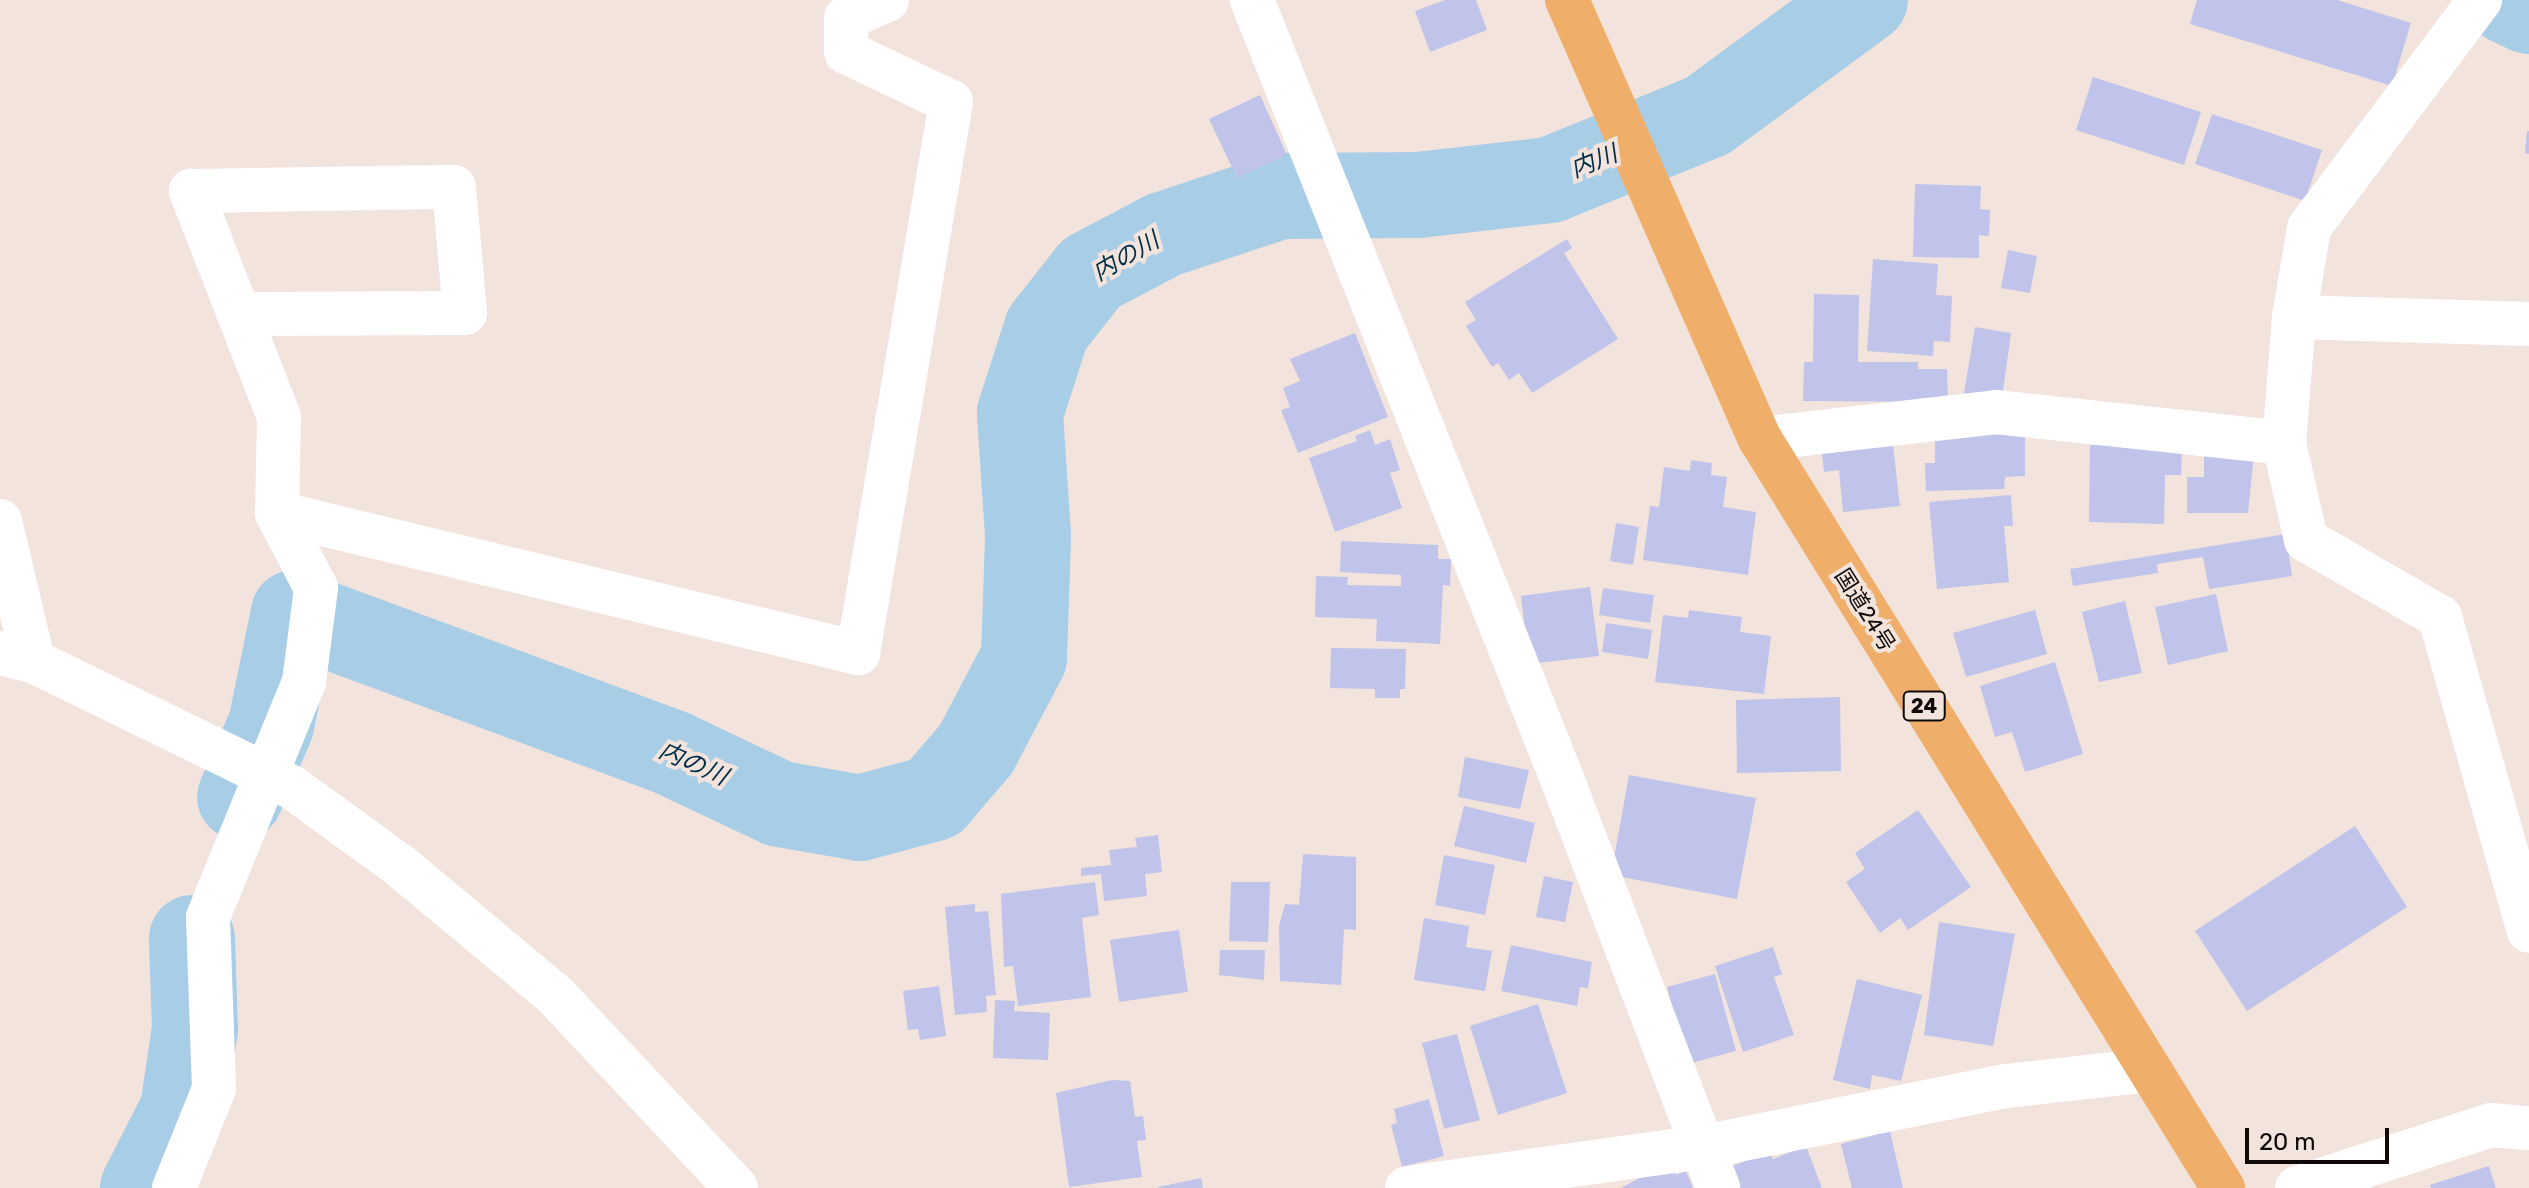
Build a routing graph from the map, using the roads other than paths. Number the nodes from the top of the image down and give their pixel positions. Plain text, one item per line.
1 (887, 0) edge
2 (1567, 0) edge
3 (2480, 0) edge
4 (1257, 14) edge
5 (240, 314) junction
6 (2294, 317) junction
7 (2529, 324) edge
8 (1760, 439) junction
9 (2284, 443) junction
10 (277, 513) junction
11 (0, 521) edge
12 (16, 657) edge
13 (268, 776) junction
14 (2529, 931) edge
15 (2148, 1070) junction
16 (2529, 1128) edge
17 (1703, 1147) junction
18 (174, 1188) edge
19 (736, 1188) edge
20 (1407, 1188) edge
21 (1718, 1188) edge
22 (2223, 1188) edge
23 (2297, 1188) edge

1 - 10 street
2 - 8 highway, 国道24号 / 24
3 - 6 street
4 - 17 street
5 - 5 street
5 - 10 street
6 - 7 street
6 - 9 street
8 - 9 street
8 - 15 highway, 国道24号 / 24
9 - 14 street
10 - 13 street
11 - 12 street
12 - 13 street
13 - 18 street
13 - 19 street
15 - 17 street
15 - 22 highway, 国道24号 / 24
16 - 23 street
17 - 20 street
17 - 21 street

